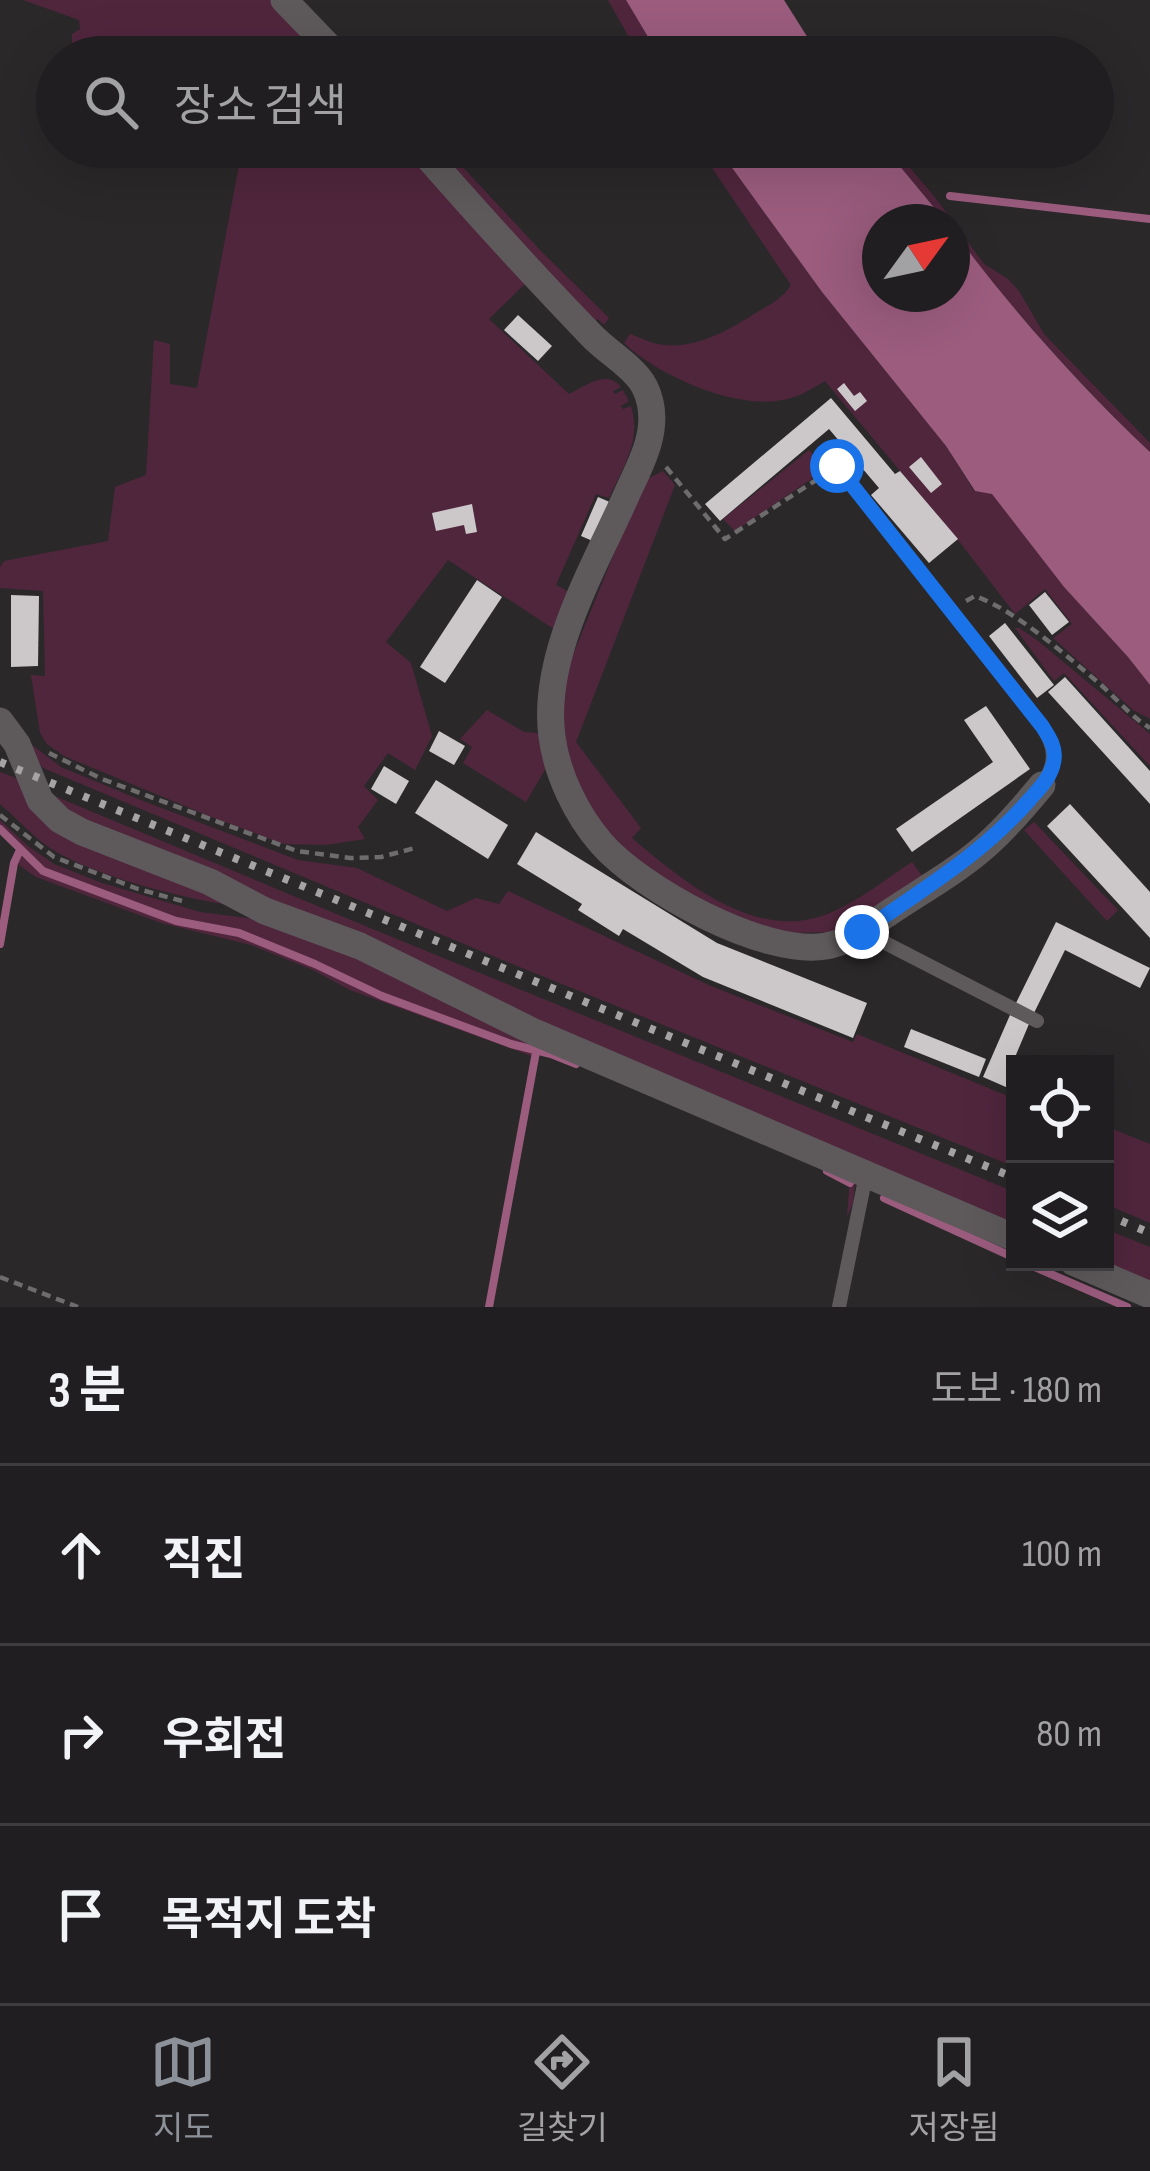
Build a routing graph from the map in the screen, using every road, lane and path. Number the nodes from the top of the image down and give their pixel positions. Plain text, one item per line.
1 (284, 0) edge
2 (319, 36) edge
3 (438, 168) edge
4 (648, 445) junction
5 (833, 461) joint
6 (952, 611) junction
7 (0, 721) edge
8 (1150, 728) edge
9 (42, 747) dead end
10 (1042, 785) joint
11 (415, 848) dead end
12 (862, 932) junction
13 (1037, 1021) dead end
14 (866, 1175) junction
15 (1006, 1234) edge
16 (1094, 1271) edge
17 (0, 1277) edge
18 (1150, 1295) edge
19 (78, 1307) edge
20 (839, 1307) edge

1 - 2 street
3 - 4 street
4 - 5 path
4 - 12 street
5 - 6 lane
6 - 8 path
6 - 10 lane
7 - 14 street
9 - 11 path
10 - 12 street
12 - 13 lane
14 - 15 street
14 - 20 lane
16 - 18 street
17 - 19 path

